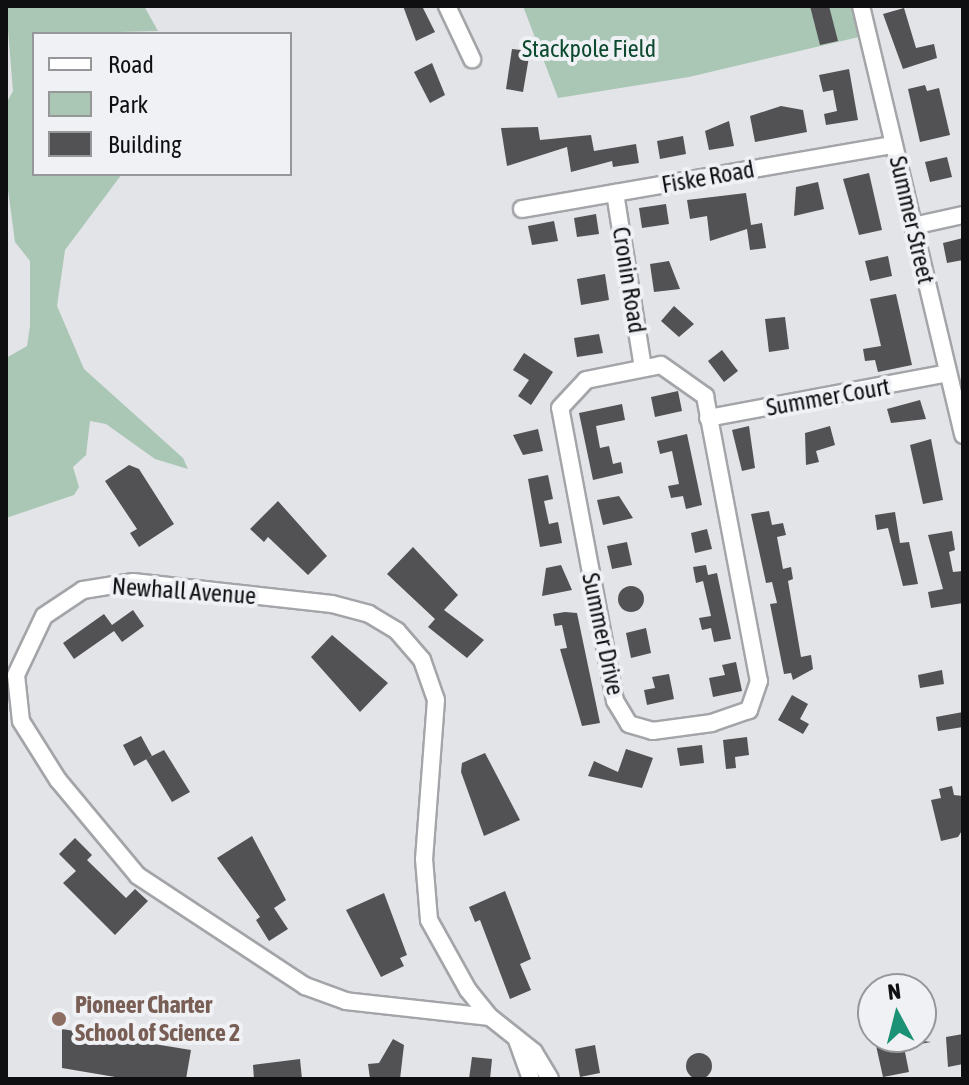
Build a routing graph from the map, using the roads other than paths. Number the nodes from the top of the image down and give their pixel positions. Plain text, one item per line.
1 (447, 6) edge
2 (861, 6) edge
3 (472, 59) dead end
4 (894, 145) junction
5 (615, 193) junction
6 (522, 209) dead end
7 (963, 215) edge
8 (913, 226) junction
9 (643, 367) junction
10 (948, 373) junction
11 (708, 418) junction
12 (963, 435) edge
13 (468, 990) junction
14 (438, 1010) junction
15 (490, 1017) junction
16 (517, 1038) junction
17 (531, 1079) edge
18 (550, 1079) edge

1 - 3 street
2 - 4 street, Summer Street
4 - 5 street, Fiske Road
4 - 8 street, Summer Street
5 - 6 street, Fiske Road
5 - 9 street, Cronin Road
7 - 8 street
8 - 10 street, Summer Street
9 - 11 street, Summer Drive
9 - 11 street, Summer Drive
10 - 11 street, Summer Court
10 - 12 street, Summer Street
13 - 14 street
13 - 14 street, Newhall Avenue
13 - 15 street, Newhall Avenue
14 - 15 street, Newhall Avenue
15 - 16 street, Newhall Avenue
16 - 17 street
16 - 18 street, Newhall Avenue

